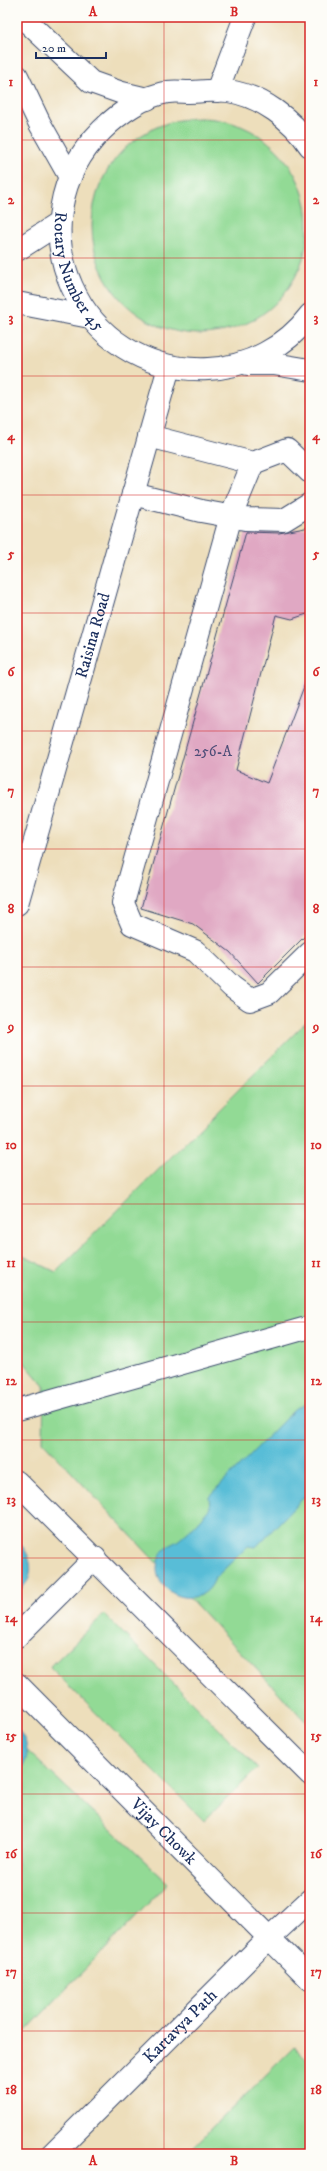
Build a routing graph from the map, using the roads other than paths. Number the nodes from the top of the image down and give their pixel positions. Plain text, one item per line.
1 (22, 17) edge
2 (245, 17) edge
3 (17, 76) edge
4 (217, 91) junction
5 (147, 99) junction
6 (306, 132) edge
7 (70, 177) junction
8 (59, 223) junction
9 (17, 250) edge
10 (17, 303) edge
11 (310, 315) edge
12 (90, 317) junction
13 (239, 364) junction
14 (169, 367) junction
15 (310, 370) edge
16 (149, 436) junction
17 (253, 463) junction
18 (310, 472) edge
19 (133, 494) junction
20 (310, 504) edge
21 (231, 516) junction
22 (17, 904) edge
23 (310, 953) edge
24 (310, 1326) edge
25 (17, 1410) edge
26 (17, 1482) edge
27 (95, 1558) junction
28 (17, 1636) edge
29 (17, 1684) edge
30 (310, 1774) edge
31 (310, 1900) edge
32 (269, 1938) junction
33 (310, 1979) edge
34 (52, 2154) edge

1 - 5 main road
2 - 4 main road
3 - 7 main road
4 - 5 main road, Rotary Number 45
4 - 6 main road, Rotary Number 45
5 - 7 main road, Rotary Number 45
7 - 8 main road, Rotary Number 45
8 - 9 main road
8 - 12 main road, Rotary Number 45
10 - 12 main road
11 - 13 main road, Rotary Number 45
12 - 14 main road, Rotary Number 45
13 - 14 main road, Rotary Number 45
13 - 15 main road
14 - 16 main road, Raisina Road
16 - 17 main road
16 - 19 main road, Raisina Road
17 - 18 main road
17 - 21 main road
19 - 21 main road
19 - 22 main road, Raisina Road
20 - 21 main road
21 - 23 main road
24 - 25 main road
26 - 27 main road
27 - 28 main road
27 - 30 main road
29 - 32 main road, Vijay Chowk
31 - 32 main road, Kartavya Path
32 - 33 main road, Vijay Chowk
32 - 34 main road, Kartavya Path

